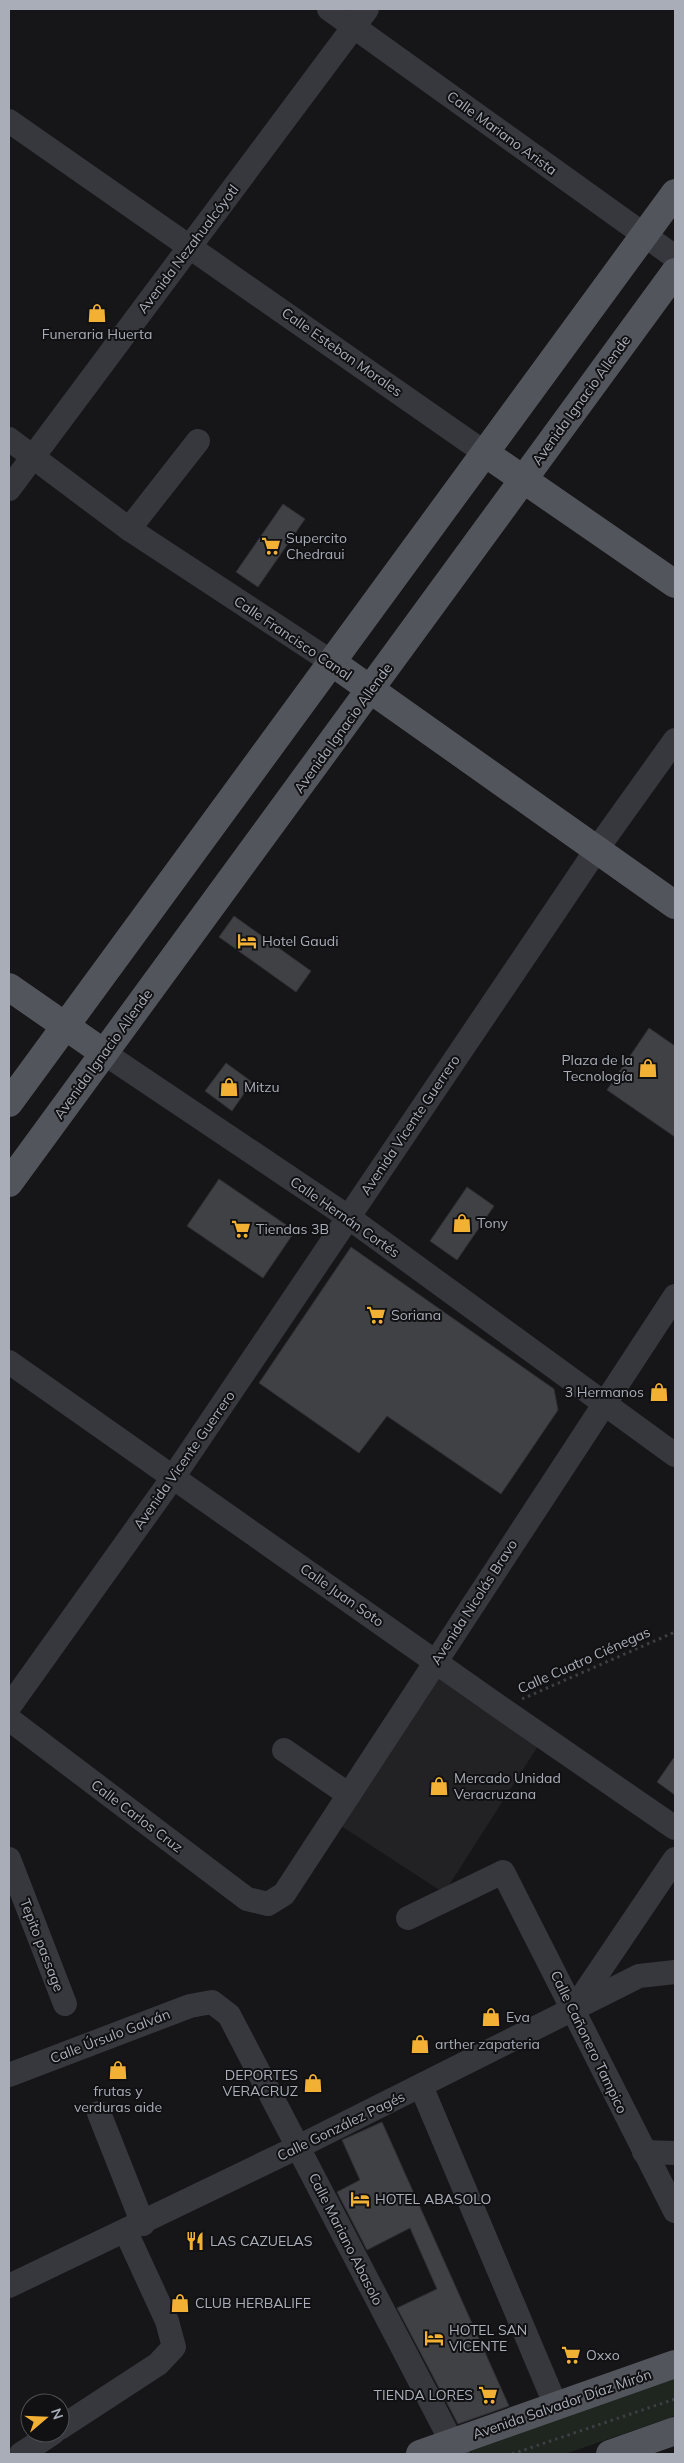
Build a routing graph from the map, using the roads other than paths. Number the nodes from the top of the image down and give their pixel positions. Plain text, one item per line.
1 (330, 9) edge
2 (360, 17) edge
3 (9, 121) edge
4 (675, 193) edge
5 (644, 236) junction
6 (191, 246) junction
7 (675, 257) edge
8 (675, 272) edge
9 (9, 439) edge
10 (198, 440) dead end
11 (485, 453) junction
12 (34, 456) junction
13 (522, 480) junction
14 (9, 489) edge
15 (129, 529) junction
16 (675, 584) edge
17 (333, 663) junction
18 (370, 691) junction
19 (675, 740) edge
20 (597, 849) junction
21 (675, 905) edge
22 (9, 987) edge
23 (64, 1026) junction
24 (104, 1054) junction
25 (9, 1103) edge
26 (9, 1183) edge
27 (348, 1217) junction
28 (675, 1296) edge
29 (9, 1362) edge
30 (602, 1404) junction
31 (675, 1455) edge
32 (174, 1476) junction
33 (436, 1661) junction
34 (9, 1707) edge
35 (9, 1719) edge
36 (284, 1750) dead end
37 (349, 1795) junction
38 (675, 1828) edge
39 (9, 1859) edge
40 (675, 1859) edge
41 (268, 1904) joint
42 (408, 1918) dead end
43 (675, 1972) edge
44 (212, 2002) joint
45 (65, 2004) dead end
46 (573, 2009) junction
47 (9, 2075) edge
48 (421, 2086) junction
49 (99, 2113) dead end
50 (298, 2147) junction
51 (644, 2152) junction
52 (675, 2153) edge
53 (675, 2211) edge
54 (135, 2228) junction
55 (9, 2286) edge
56 (675, 2364) edge
57 (556, 2406) junction
58 (70, 2421) edge
59 (675, 2431) edge
60 (38, 2443) edge
61 (455, 2449) edge
62 (21, 2454) edge
63 (420, 2454) edge
64 (610, 2454) edge

1 - 2 street, Calle Mariano Arista
2 - 5 street, Calle Mariano Arista
2 - 6 street, Avenida Nezahualcóyotl
3 - 6 street, Calle Esteban Morales
4 - 5 main road
5 - 7 street, Calle Mariano Arista
5 - 11 main road
6 - 11 street, Calle Esteban Morales
6 - 12 street, Avenida Nezahualcóyotl
8 - 13 main road, Avenida Ignacio Allende
9 - 12 street, Calle Francisco Canal
10 - 15 street
11 - 13 main road, Calle Esteban Morales
11 - 17 main road
12 - 14 street, Avenida Nezahualcóyotl
12 - 15 street, Calle Francisco Canal
13 - 16 main road, Calle Esteban Morales
13 - 18 main road, Avenida Ignacio Allende
15 - 17 street, Calle Francisco Canal
17 - 18 main road, Calle Francisco Canal
17 - 23 main road
18 - 20 main road, Calle Francisco Canal
18 - 24 main road, Avenida Ignacio Allende
19 - 20 street, Avenida Vicente Guerrero
20 - 21 main road, Calle Francisco Canal
20 - 27 street, Avenida Vicente Guerrero
22 - 23 main road, Calle Hernán Cortés
23 - 24 main road, Calle Hernán Cortés
23 - 25 main road
24 - 26 main road, Avenida Ignacio Allende
24 - 27 street, Calle Hernán Cortés
27 - 30 street, Calle Hernán Cortés
27 - 32 street, Avenida Vicente Guerrero
28 - 30 street, Avenida Nicolás Bravo
29 - 32 street, Calle Juan Soto
30 - 31 street, Calle Hernán Cortés
30 - 33 street, Avenida Nicolás Bravo
32 - 33 street, Calle Juan Soto
32 - 34 street, Avenida Vicente Guerrero
33 - 37 street, Avenida Nicolás Bravo
33 - 38 street, Calle Juan Soto
35 - 41 street, Calle Carlos Cruz
36 - 37 street
37 - 41 street, Avenida Nicolás Bravo
39 - 45 street, Tepito passage
40 - 46 street
42 - 46 street, Calle Cañonero Tampico
43 - 46 street, Calle González Pagés
44 - 47 street, Calle Úrsulo Galván
44 - 50 street, Calle Mariano Abasolo
46 - 48 street, Calle González Pagés
46 - 51 street, Calle Cañonero Tampico
48 - 50 street, Calle González Pagés
48 - 57 street
49 - 54 street
50 - 54 street, Calle González Pagés
50 - 61 street, Calle Mariano Abasolo
51 - 52 street
51 - 53 street, Calle Cañonero Tampico
54 - 55 street, Calle González Pagés
54 - 58 street
56 - 57 main road, Avenida Salvador Díaz Mirón
57 - 61 main road, Avenida Salvador Díaz Mirón
59 - 64 main road
60 - 62 street
61 - 63 main road, Avenida Salvador Díaz Mirón

